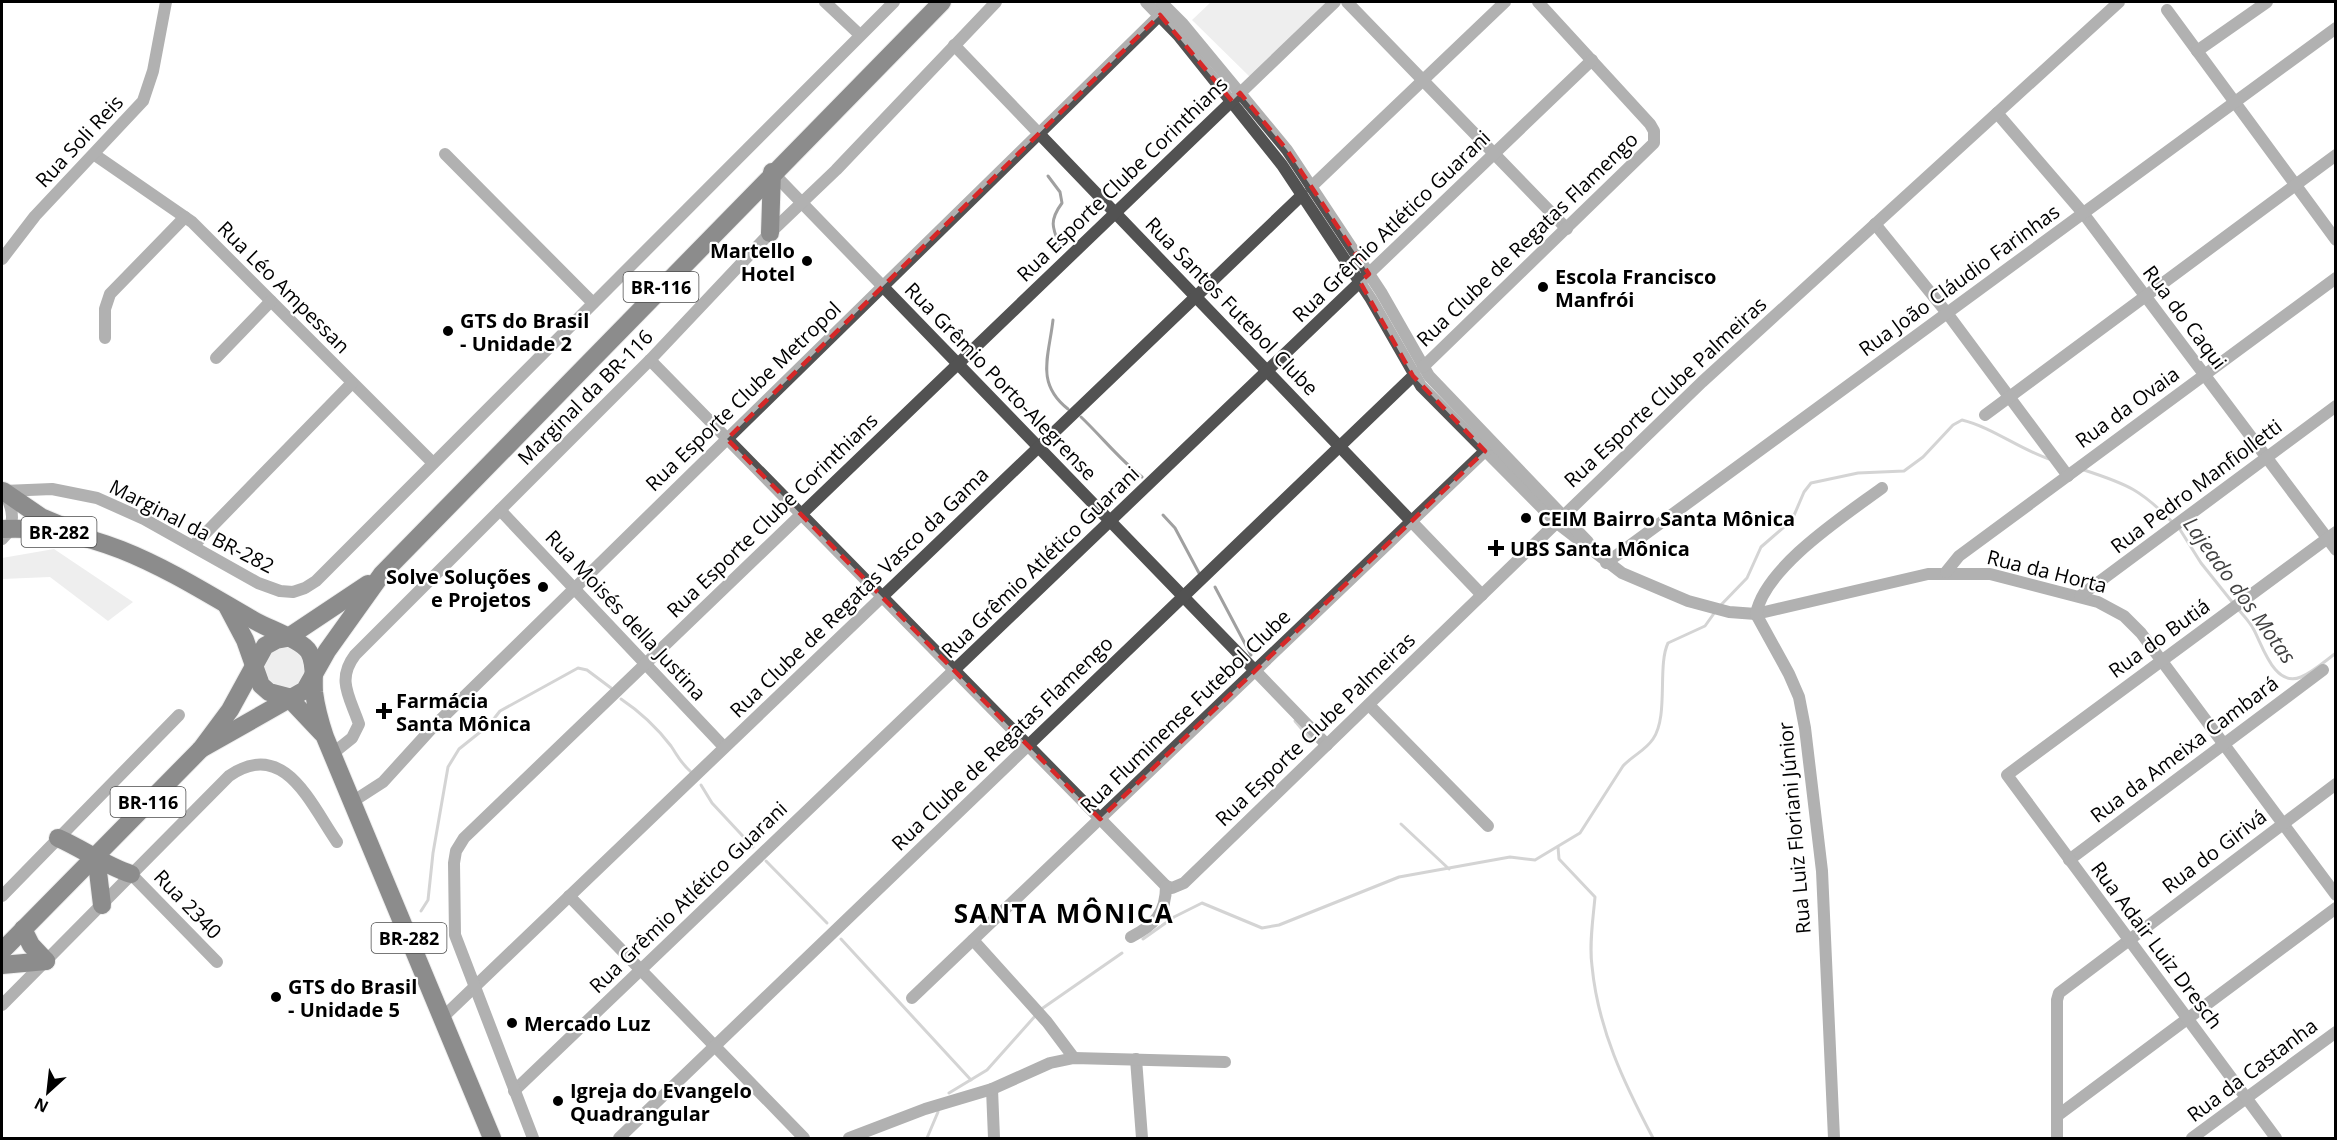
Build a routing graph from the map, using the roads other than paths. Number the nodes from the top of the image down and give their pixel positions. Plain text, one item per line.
1 (166, 2) edge
2 (825, 2) edge
3 (894, 2) edge
4 (942, 2) edge
5 (996, 2) edge
6 (1146, 2) edge
7 (1161, 2) edge
8 (1335, 2) edge
9 (1347, 2) edge
10 (1505, 2) edge
11 (1538, 2) edge
12 (2119, 2) edge
13 (2266, 2) edge
14 (2168, 10) dead end
15 (1160, 15) junction
16 (2336, 28) edge
17 (860, 35) junction
18 (954, 45) junction
19 (2197, 51) junction
20 (1592, 60) junction
21 (1423, 80) junction
22 (1236, 97) junction
23 (2235, 102) junction
24 (1997, 113) junction
25 (1040, 133) junction
26 (445, 153) dead end
27 (94, 154) junction
28 (1494, 154) junction
29 (2336, 155) edge
30 (772, 172) junction
31 (2295, 185) junction
32 (1307, 191) junction
33 (801, 202) junction
34 (739, 207) junction
35 (1115, 213) junction
36 (2083, 213) junction
37 (185, 217) junction
38 (1875, 224) junction
39 (1567, 229) junction
40 (770, 232) junction
41 (2336, 240) edge
42 (2, 259) edge
43 (1364, 278) junction
44 (2336, 278) edge
45 (883, 286) junction
46 (2145, 296) junction
47 (1196, 297) junction
48 (272, 301) junction
49 (593, 303) junction
50 (1947, 313) junction
51 (105, 338) dead end
52 (216, 358) dead end
53 (650, 360) junction
54 (958, 364) junction
55 (1267, 371) junction
56 (1418, 372) junction
57 (2204, 375) junction
58 (352, 383) junction
59 (2009, 397) junction
60 (2336, 406) edge
61 (1985, 415) dead end
62 (727, 439) junction
63 (1038, 447) junction
64 (1340, 447) junction
65 (1485, 451) junction
66 (2266, 458) junction
67 (434, 463) junction
68 (2064, 468) junction
69 (1882, 488) dead end
70 (2, 491) edge
71 (500, 510) junction
72 (801, 514) junction
73 (1561, 519) junction
74 (1110, 521) junction
75 (1412, 521) junction
76 (4, 532) edge
77 (2331, 536) edge
78 (106, 543) junction
79 (193, 546) junction
80 (2336, 550) edge
81 (1606, 562) junction
82 (1946, 573) junction
83 (382, 574) junction
84 (574, 589) junction
85 (1482, 595) junction
86 (2080, 596) junction
87 (882, 597) junction
88 (1183, 597) junction
89 (224, 602) junction
90 (1756, 614) junction
91 (287, 638) junction
92 (2162, 661) junction
93 (645, 664) junction
94 (255, 666) junction
95 (954, 670) junction
96 (2323, 670) dead end
97 (1255, 671) junction
98 (314, 673) junction
99 (288, 697) junction
100 (1369, 705) junction
101 (179, 715) dead end
102 (325, 737) junction
103 (2224, 744) junction
104 (1327, 745) junction
105 (1028, 746) junction
106 (724, 747) junction
107 (201, 749) junction
108 (332, 754) junction
109 (2007, 775) joint
110 (2336, 784) edge
111 (352, 802) junction
112 (1100, 819) junction
113 (2283, 824) junction
114 (1488, 826) dead end
115 (58, 837) junction
116 (337, 842) dead end
117 (96, 855) junction
118 (2069, 860) junction
119 (131, 874) junction
120 (70, 881) junction
121 (1166, 886) junction
122 (2336, 895) edge
123 (2, 896) edge
124 (569, 896) junction
125 (102, 904) junction
126 (2336, 908) edge
127 (23, 929) junction
128 (1131, 937) dead end
129 (2128, 939) junction
130 (973, 940) junction
131 (2, 951) edge
132 (46, 961) junction
133 (217, 962) dead end
134 (2, 964) edge
135 (640, 970) junction
136 (473, 987) junction
137 (912, 998) dead end
138 (2, 1005) edge
139 (442, 1017) junction
140 (2187, 1019) junction
141 (2336, 1032) edge
142 (715, 1046) junction
143 (1074, 1058) junction
144 (1136, 1059) junction
145 (1225, 1062) dead end
146 (992, 1089) junction
147 (514, 1091) junction
148 (2246, 1098) junction
149 (2057, 1116) junction
150 (492, 1138) edge
151 (533, 1138) edge
152 (619, 1138) edge
153 (804, 1138) edge
154 (849, 1138) edge
155 (994, 1138) edge
156 (1142, 1138) edge
157 (1834, 1138) edge
158 (2057, 1138) edge
159 (2192, 1138) edge
160 (2276, 1138) edge

1 - 27 street, Rua Soli Reis
2 - 17 street
3 - 17 street
4 - 30 highway, BR-116
5 - 18 street, Marginal da BR-116
6 - 15 street
7 - 22 street
8 - 22 street, Rua Esporte Clube Corinthians
9 - 21 street
10 - 21 street, Rua Clube de Regatas Vasco da Gama
11 - 20 street
12 - 24 street, Rua Esporte Clube Palmeiras
13 - 19 street
14 - 19 street
15 - 22 street
15 - 25 street, Rua Esporte Clube Metropol
16 - 23 street, Rua João Cláudio Farinhas
17 - 49 street
18 - 25 street, Rua Santos Futebol Clube
18 - 33 street, Marginal da BR-116
19 - 23 street
20 - 28 street, Rua Grêmio Atlético Guarani
20 - 39 street, Rua Clube de Regatas Flamengo
21 - 28 street
21 - 32 street, Rua Clube de Regatas Vasco da Gama
22 - 32 street
22 - 35 street, Rua Esporte Clube Corinthians
23 - 31 street
23 - 36 street, Rua João Cláudio Farinhas
24 - 36 street, Rua do Caqui
24 - 38 street, Rua Esporte Clube Palmeiras
25 - 35 street, Rua Santos Futebol Clube
25 - 45 street, Rua Esporte Clube Metropol
26 - 49 street
27 - 37 street, Rua Léo Ampessan
27 - 42 street, Rua Soli Reis
28 - 39 street
28 - 43 street, Rua Grêmio Atlético Guarani
29 - 31 street
30 - 33 street, Rua Grêmio Porto-Alegrense
30 - 34 highway, BR-116
30 - 40 highway
31 - 41 street
31 - 46 street
32 - 43 street
32 - 47 street, Rua Clube de Regatas Vasco da Gama
33 - 40 street, Marginal da BR-116
33 - 45 street, Rua Grêmio Porto-Alegrense
34 - 40 highway
34 - 83 highway, BR-116
35 - 47 street, Rua Santos Futebol Clube
35 - 54 street, Rua Esporte Clube Corinthians
36 - 46 street, Rua do Caqui
36 - 50 street, Rua João Cláudio Farinhas
37 - 48 street, Rua Léo Ampessan
37 - 51 street
38 - 50 street
38 - 73 street, Rua Esporte Clube Palmeiras
39 - 56 street, Rua Clube de Regatas Flamengo
40 - 53 street, Marginal da BR-116
43 - 55 street, Rua Grêmio Atlético Guarani
43 - 56 street
44 - 57 street, Rua da Ovaia
45 - 54 street, Rua Grêmio Porto-Alegrense
45 - 62 street, Rua Esporte Clube Metropol
46 - 57 street, Rua do Caqui
46 - 59 street
47 - 55 street, Rua Santos Futebol Clube
47 - 63 street, Rua Clube de Regatas Vasco da Gama
48 - 52 street
48 - 58 street, Rua Léo Ampessan
49 - 67 street
50 - 59 street
50 - 81 street, Rua João Cláudio Farinhas
53 - 62 street
53 - 71 street, Marginal da BR-116
54 - 63 street, Rua Grêmio Porto-Alegrense
54 - 72 street, Rua Esporte Clube Corinthians
55 - 64 street, Rua Santos Futebol Clube
55 - 74 street, Rua Grêmio Atlético Guarani
56 - 64 street, Rua Clube de Regatas Flamengo
56 - 65 street
56 - 73 street
57 - 66 street, Rua do Caqui
57 - 68 street, Rua da Ovaia
58 - 67 street, Rua Léo Ampessan
58 - 79 street
59 - 61 street
59 - 68 street
60 - 66 street, Rua Pedro Manfiolletti
62 - 72 street
62 - 84 street, Rua Esporte Clube Metropol
63 - 74 street, Rua Grêmio Porto-Alegrense
63 - 87 street, Rua Clube de Regatas Vasco da Gama
64 - 75 street, Rua Santos Futebol Clube
64 - 88 street, Rua Clube de Regatas Flamengo
65 - 73 street
65 - 75 street, Rua Fluminense Futebol Clube
66 - 77 street, Rua do Caqui
66 - 86 street, Rua Pedro Manfiolletti
67 - 79 street, Marginal da BR-282
68 - 82 street, Rua da Ovaia
69 - 90 street
70 - 76 street
70 - 78 highway
70 - 79 street, Marginal da BR-282
71 - 84 street, Rua Moisés della Justina
71 - 108 street, Marginal da BR-116
72 - 87 street
72 - 93 street, Rua Esporte Clube Corinthians
73 - 81 street
73 - 85 street, Rua Esporte Clube Palmeiras
74 - 88 street, Rua Grêmio Porto-Alegrense
74 - 95 street, Rua Grêmio Atlético Guarani
75 - 85 street, Rua Santos Futebol Clube
75 - 97 street, Rua Fluminense Futebol Clube
76 - 78 highway, BR-282
77 - 80 street, Rua do Caqui
77 - 92 street, Rua do Butiá
78 - 89 highway, BR-282
81 - 90 street
82 - 86 street, Rua da Horta
82 - 90 street, Rua da Horta
83 - 91 highway, BR-116
83 - 98 highway, BR-116
84 - 93 street, Rua Moisés della Justina
84 - 111 street, Rua Esporte Clube Metropol
85 - 100 street, Rua Esporte Clube Palmeiras
86 - 92 street, Rua da Horta
87 - 95 street
87 - 106 street, Rua Clube de Regatas Vasco da Gama
88 - 97 street, Rua Grêmio Porto-Alegrense
88 - 105 street, Rua Clube de Regatas Flamengo
89 - 91 highway, BR-282
89 - 94 highway, BR-282
90 - 157 street, Rua Luiz Floriani Júnior
91 - 94 highway, BR-116
91 - 98 highway, BR-282
92 - 103 street, Rua da Horta
92 - 109 street, Rua do Butiá
93 - 106 street, Rua Moisés della Justina
93 - 136 street, Rua Esporte Clube Corinthians
94 - 99 highway, BR-282
94 - 107 highway, BR-116
95 - 105 street
95 - 135 street, Rua Grêmio Atlético Guarani
96 - 103 street, Rua da Ameixa Cambará
97 - 104 street, Rua Grêmio Porto-Alegrense
97 - 112 street, Rua Fluminense Futebol Clube
98 - 99 highway, BR-116
98 - 102 highway, BR-282
99 - 102 highway, BR-282
99 - 107 highway, BR-116
100 - 104 street, Rua Esporte Clube Palmeiras
100 - 114 street
101 - 115 street
102 - 108 highway, BR-282
103 - 113 street, Rua da Horta
103 - 118 street, Rua da Ameixa Cambará
104 - 121 street, Rua Esporte Clube Palmeiras
105 - 112 street
105 - 142 street, Rua Clube de Regatas Flamengo
106 - 124 street, Rua Clube de Regatas Vasco da Gama
107 - 117 highway, BR-116
108 - 111 highway, BR-282
109 - 118 street, Rua Adair Luiz Dresch
110 - 113 street, Rua do Girivá
111 - 139 highway, BR-282
112 - 121 street
112 - 130 street, Rua Fluminense Futebol Clube
113 - 122 street, Rua da Horta
113 - 129 street, Rua do Girivá
115 - 117 highway
115 - 123 street
116 - 119 street
117 - 119 highway
117 - 120 highway, BR-116
117 - 125 highway
118 - 129 street, Rua Adair Luiz Dresch
119 - 125 street
119 - 133 street, Rua 2340
120 - 125 highway
120 - 127 highway, BR-116
121 - 128 street
124 - 135 street
124 - 136 street, Rua Clube de Regatas Vasco da Gama
125 - 132 street
126 - 140 street
127 - 131 highway, BR-116
127 - 132 highway
129 - 140 street, Rua Adair Luiz Dresch
129 - 149 street, Rua do Girivá
130 - 137 street, Rua Fluminense Futebol Clube
130 - 143 street
132 - 134 highway
132 - 138 street
135 - 142 street
135 - 147 street, Rua Grêmio Atlético Guarani
136 - 139 street, Rua Clube de Regatas Vasco da Gama
136 - 147 street, Rua Esporte Clube Corinthians
139 - 150 highway, BR-282
140 - 148 street, Rua Adair Luiz Dresch
140 - 149 street
141 - 148 street, Rua da Castanha
142 - 152 street, Rua Clube de Regatas Flamengo
142 - 153 street
143 - 144 street
143 - 146 street
144 - 145 street
144 - 156 street
146 - 154 street
146 - 155 street
147 - 151 street, Rua Esporte Clube Corinthians
148 - 159 street, Rua da Castanha
148 - 160 street, Rua Adair Luiz Dresch
149 - 158 street

